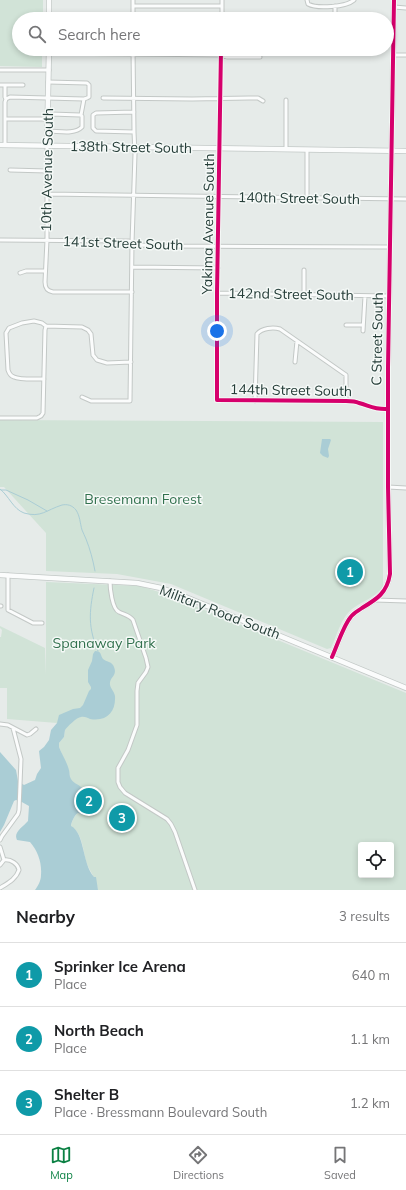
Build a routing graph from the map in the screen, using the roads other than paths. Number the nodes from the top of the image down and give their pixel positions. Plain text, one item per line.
1 (49, 0) edge
2 (133, 0) edge
3 (222, 0) edge
4 (307, 0) edge
5 (354, 0) edge
6 (394, 0) edge
7 (134, 6) junction
8 (222, 6) junction
9 (335, 6) junction
10 (394, 7) junction
11 (406, 8) edge
12 (49, 12) edge
13 (134, 12) edge
14 (222, 12) edge
15 (335, 12) edge
16 (394, 12) edge
17 (394, 55) edge
18 (406, 55) edge
19 (49, 56) edge
20 (134, 56) edge
21 (221, 56) edge
22 (224, 56) edge
23 (392, 56) edge
24 (260, 57) dead end
25 (0, 70) edge
26 (48, 70) junction
27 (48, 82) junction
28 (0, 84) edge
29 (5, 85) junction
30 (23, 85) dead end
31 (48, 98) junction
32 (86, 98) junction
33 (103, 98) dead end
34 (134, 98) junction
35 (6, 99) junction
36 (221, 99) junction
37 (286, 100) dead end
38 (263, 101) dead end
39 (134, 112) junction
40 (81, 115) junction
41 (48, 116) junction
42 (6, 119) junction
43 (48, 131) junction
44 (134, 132) junction
45 (3, 145) edge
46 (47, 146) junction
47 (134, 147) junction
48 (220, 148) junction
49 (286, 149) junction
50 (307, 150) junction
51 (392, 151) junction
52 (406, 151) edge
53 (10, 170) dead end
54 (47, 170) junction
55 (47, 194) junction
56 (134, 195) junction
57 (220, 197) junction
58 (307, 198) junction
59 (391, 199) junction
60 (406, 199) edge
61 (0, 240) edge
62 (47, 240) junction
63 (132, 243) junction
64 (218, 246) junction
65 (390, 248) junction
66 (132, 268) junction
67 (218, 268) junction
68 (45, 270) junction
69 (304, 270) dead end
70 (20, 273) dead end
71 (132, 292) junction
72 (217, 293) junction
73 (304, 294) junction
74 (365, 296) junction
75 (389, 296) junction
76 (346, 325) dead end
77 (362, 325) junction
78 (46, 326) junction
79 (363, 331) dead end
80 (297, 341) junction
81 (131, 362) junction
82 (295, 362) dead end
83 (44, 379) junction
84 (82, 397) dead end
85 (217, 400) joint
86 (255, 401) junction
87 (346, 401) junction
88 (388, 409) junction
89 (0, 418) edge
90 (388, 487) junction
91 (406, 488) edge
92 (0, 575) edge
93 (8, 575) junction
94 (110, 581) junction
95 (375, 600) junction
96 (406, 601) edge
97 (42, 623) dead end
98 (332, 657) junction
99 (406, 688) edge
100 (0, 724) edge
101 (13, 728) junction
102 (36, 729) dead end
103 (0, 840) edge
104 (0, 847) edge
105 (4, 860) junction
106 (0, 865) edge
107 (0, 888) edge
108 (195, 890) edge

1 - 12 street
2 - 7 street
3 - 8 street
4 - 9 street
5 - 9 street
6 - 10 street, C Street South
7 - 8 street
7 - 13 street
8 - 14 street
9 - 15 street
10 - 11 street
10 - 16 street, C Street South
17 - 18 street
19 - 26 street, 10th Avenue South
20 - 34 street
21 - 36 street, Yakima Avenue South
22 - 24 street
23 - 51 street, C Street South
25 - 26 street
26 - 27 street, 10th Avenue South
27 - 31 street, 10th Avenue South
27 - 32 street
28 - 29 street
29 - 30 street
29 - 35 street
31 - 32 street
31 - 35 street
31 - 41 street, 10th Avenue South
32 - 40 street
33 - 34 street
34 - 36 street
34 - 39 street
35 - 42 street
36 - 38 street
36 - 48 street, Yakima Avenue South
37 - 49 street
39 - 44 street
39 - 44 street
40 - 41 street
40 - 43 street
41 - 42 street
41 - 43 street, 10th Avenue South
42 - 45 street
43 - 46 street, 10th Avenue South
44 - 47 street
45 - 46 street, 138th Street South
46 - 47 street, 138th Street South
46 - 54 street, 10th Avenue South
47 - 48 street, 138th Street South
47 - 56 street
48 - 49 street, 138th Street South
48 - 57 street, Yakima Avenue South
49 - 50 street, 138th Street South
50 - 51 street, 138th Street South
50 - 58 street
51 - 52 street, 138th Street South
51 - 59 street, C Street South
53 - 54 street
54 - 55 street, 10th Avenue South
55 - 56 street, 140th Street South
55 - 62 street, 10th Avenue South
56 - 57 street, 140th Street South
56 - 63 street
57 - 58 street, 140th Street South
57 - 64 street, Yakima Avenue South
58 - 59 street, 140th Street South
59 - 60 street, 140th Street South
59 - 65 street, C Street South
61 - 62 street, 141st Street South
62 - 63 street, 141st Street South
62 - 68 street, 10th Avenue South
63 - 64 street, 141st Street South
63 - 66 street
64 - 65 street, 141st Street South
64 - 67 street, Yakima Avenue South
65 - 75 street, C Street South
66 - 67 street
66 - 71 street
67 - 72 street, Yakima Avenue South
68 - 70 street
68 - 71 street, 10th Avenue South
69 - 73 street
71 - 81 street
72 - 73 street, 142nd Street South
72 - 85 street, Yakima Avenue South
73 - 74 street, 142nd Street South
74 - 75 street, 142nd Street South
74 - 77 street
75 - 88 street, C Street South
76 - 77 street
77 - 79 street
78 - 81 street
78 - 83 street
78 - 83 street
80 - 82 street
80 - 86 street
80 - 87 street
81 - 84 street
83 - 89 street
85 - 86 street, 144th Street South
86 - 87 street, 144th Street South
87 - 88 street, 144th Street South
88 - 90 street, C Street South
90 - 91 street
90 - 95 street, C Street South
92 - 93 street, Military Road South
93 - 94 street, Military Road South
93 - 97 street
94 - 98 street, Military Road South
94 - 108 street
95 - 96 street
95 - 98 street, C Street South
98 - 99 street, Military Road South
100 - 101 street
101 - 102 street
101 - 103 street
104 - 105 street
105 - 106 street
105 - 107 street

